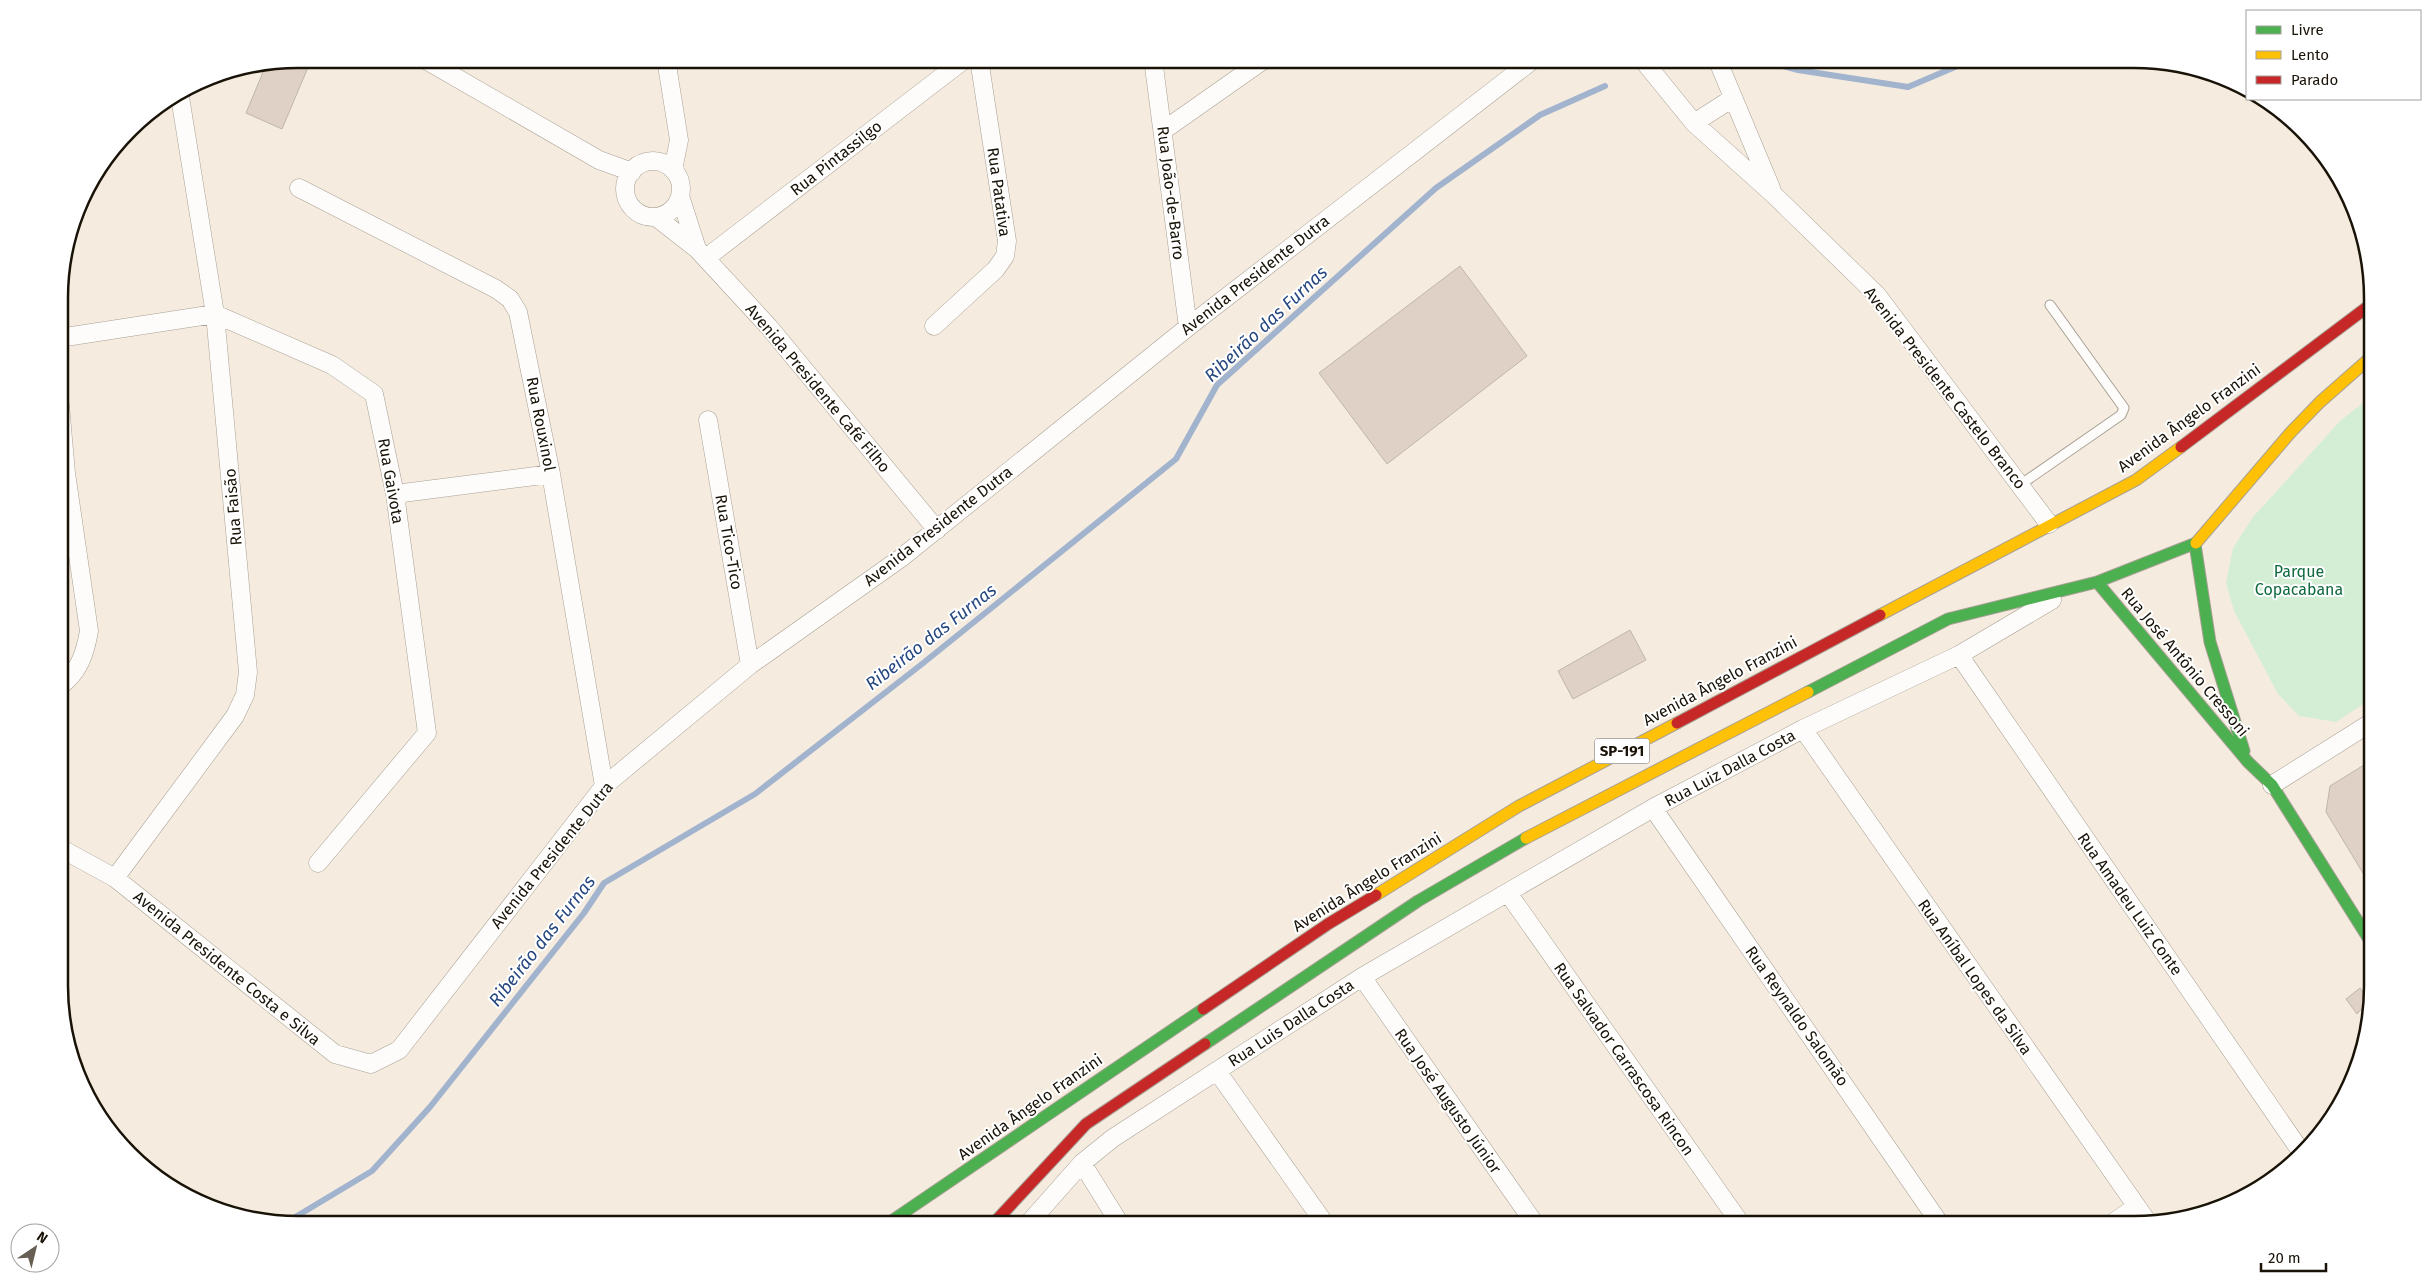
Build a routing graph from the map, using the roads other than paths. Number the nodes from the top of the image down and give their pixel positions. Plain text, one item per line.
1 (440, 68) edge
2 (667, 68) edge
3 (953, 68) edge
4 (980, 68) edge
5 (1154, 68) edge
6 (1252, 68) edge
7 (1522, 68) edge
8 (1649, 68) edge
9 (1720, 68) edge
10 (1733, 98) junction
11 (180, 99) edge
12 (1694, 123) junction
13 (1164, 130) junction
14 (679, 140) junction
15 (598, 160) junction
16 (638, 167) junction
17 (673, 170) junction
18 (300, 188) dead end
19 (1773, 194) junction
20 (680, 196) junction
21 (631, 206) junction
22 (656, 217) junction
23 (702, 254) junction
24 (2050, 305) dead end
25 (2364, 309) edge
26 (215, 314) junction
27 (934, 326) dead end
28 (1188, 327) junction
29 (68, 337) edge
30 (2364, 363) edge
31 (708, 420) dead end
32 (551, 474) junction
33 (2020, 485) junction
34 (395, 494) junction
35 (68, 501) edge
36 (2049, 524) junction
37 (937, 530) junction
38 (2195, 544) junction
39 (2097, 582) junction
40 (2077, 586) junction
41 (1959, 656) junction
42 (750, 665) junction
43 (68, 680) edge
44 (2364, 727) edge
45 (1802, 729) junction
46 (2248, 762) junction
47 (2272, 785) junction
48 (604, 786) junction
49 (1654, 808) junction
50 (68, 852) edge
51 (318, 863) dead end
52 (115, 878) junction
53 (1508, 893) junction
54 (2364, 931) edge
55 (1362, 977) junction
56 (399, 1050) joint
57 (1217, 1071) junction
58 (2298, 1146) edge
59 (1082, 1163) junction
60 (926, 1198) junction
61 (2136, 1206) junction
62 (923, 1215) dead end
63 (2142, 1215) edge
64 (899, 1216) edge
65 (1001, 1216) edge
66 (1035, 1216) edge
67 (1115, 1216) edge
68 (1319, 1216) edge
69 (1529, 1216) edge
70 (1734, 1216) edge
71 (1934, 1216) edge
72 (2123, 1216) edge

1 - 15 street
2 - 14 street
3 - 23 street, Rua Pintassilgo
4 - 27 street, Rua Patativa
5 - 13 street, Rua João-de-Barro
6 - 13 street
7 - 28 street, Avenida Presidente Dutra
8 - 12 street, Avenida Presidente Castelo Branco
9 - 10 street
10 - 12 street
10 - 19 street
11 - 26 street, Rua Faisão
12 - 19 street, Avenida Presidente Castelo Branco
13 - 28 street, Rua João-de-Barro
14 - 16 street
14 - 17 street
15 - 16 street
15 - 21 street
16 - 17 street
16 - 21 street
17 - 20 street
18 - 32 street, Rua Rouxinol
19 - 33 street, Avenida Presidente Castelo Branco
20 - 22 street
20 - 23 street, Avenida Presidente Café Filho
21 - 22 street
22 - 23 street, Avenida Presidente Café Filho
23 - 37 street, Avenida Presidente Café Filho
24 - 33 lane
25 - 36 main road, Avenida Ângelo Franzini / SP-191
26 - 29 street
26 - 34 street, Rua Gaivota
26 - 52 street, Rua Faisão
28 - 37 street, Avenida Presidente Dutra
30 - 38 main road, SP-191
31 - 42 street, Rua Tico-Tico
32 - 34 street
32 - 48 street, Rua Rouxinol
33 - 36 street, Avenida Presidente Castelo Branco
34 - 51 street, Rua Gaivota
35 - 43 street
36 - 60 main road, Avenida Ângelo Franzini / SP-191
37 - 42 street, Avenida Presidente Dutra
38 - 39 main road, SP-191
38 - 46 main road, Rua José Antônio Cressoni
39 - 40 main road, SP-191
39 - 46 main road, Rua José Antônio Cressoni
40 - 41 street, Rua Luiz Dalla Costa
40 - 65 main road, SP-191
41 - 45 street, Rua Luiz Dalla Costa
41 - 58 street, Rua Amadeu Luiz Conte
42 - 48 street, Avenida Presidente Dutra
44 - 47 street
45 - 49 street, Rua Luiz Dalla Costa
45 - 61 street, Rua Aníbal Lopes da Silva
46 - 47 main road, Rua José Antônio Cressoni
47 - 54 main road, Rua José Antônio Cressoni
48 - 56 street, Avenida Presidente Dutra
49 - 53 street, Rua Luiz Dalla Costa
49 - 71 street, Rua Reynaldo Salomão
50 - 52 street, Avenida Presidente Costa e Silva
52 - 56 street, Avenida Presidente Costa e Silva
53 - 55 street, Rua Luis Dalla Costa
53 - 70 street, Rua Salvador Carrascosa Rincon
55 - 57 street, Rua Luis Dalla Costa
55 - 69 street, Rua José Augusto Júnior
57 - 59 street, Rua Luis Dalla Costa
57 - 68 street
59 - 66 street, Rua Luis Dalla Costa
59 - 67 street
60 - 62 main road
60 - 64 main road, Avenida Ângelo Franzini / SP-191
61 - 63 street, Rua Aníbal Lopes da Silva
61 - 72 street

